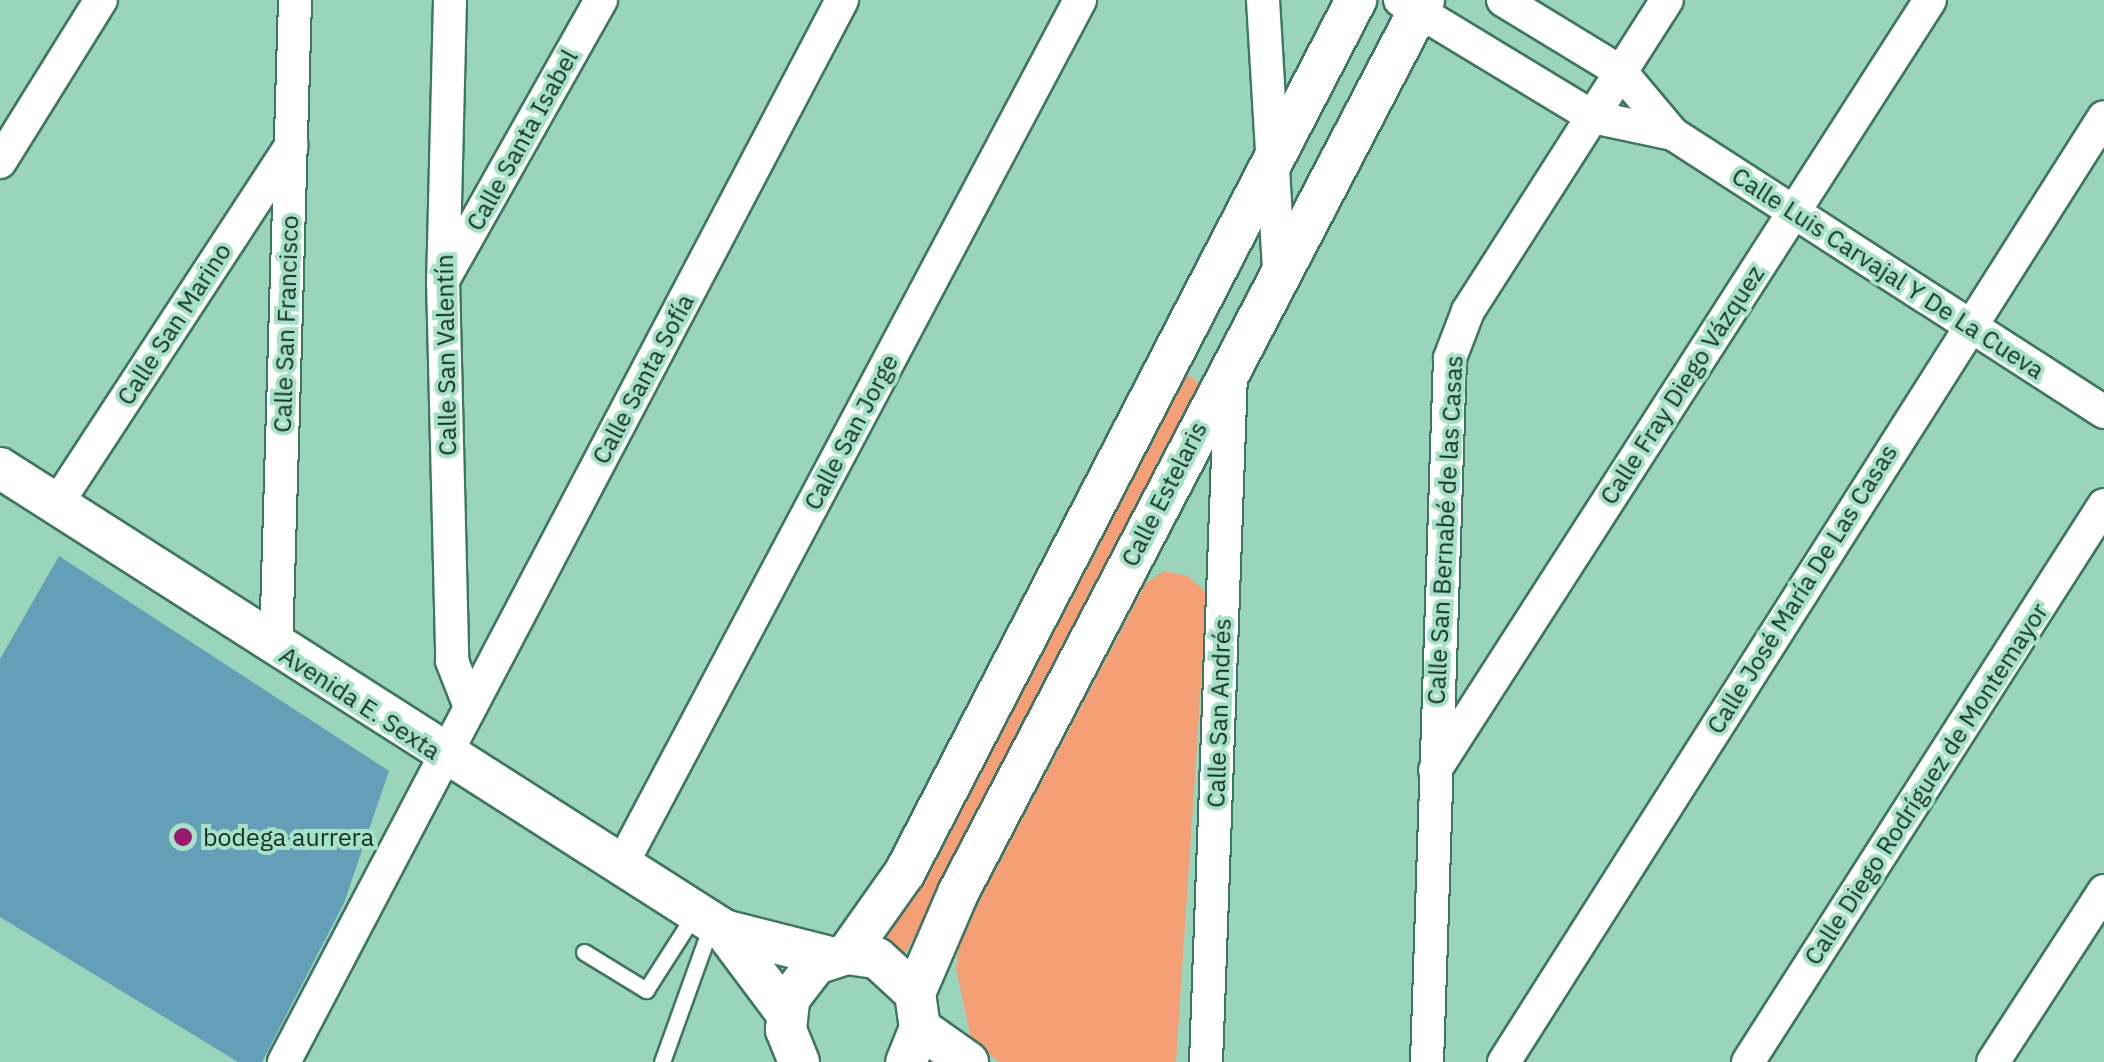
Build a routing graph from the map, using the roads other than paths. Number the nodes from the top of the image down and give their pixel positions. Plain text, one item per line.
1 (101, 0) edge
2 (295, 0) edge
3 (450, 0) edge
4 (601, 0) edge
5 (842, 0) edge
6 (1080, 0) edge
7 (1262, 0) edge
8 (1356, 0) edge
9 (1502, 0) edge
10 (1668, 0) edge
11 (1930, 0) edge
12 (1414, 4) edge
13 (1621, 72) junction
14 (1593, 117) junction
15 (2104, 117) edge
16 (1673, 134) junction
17 (292, 144) junction
18 (1270, 156) junction
19 (0, 162) edge
20 (1794, 212) junction
21 (1278, 273) junction
22 (443, 280) junction
23 (1968, 326) junction
24 (1232, 364) junction
25 (2104, 412) edge
26 (0, 468) edge
27 (56, 505) junction
28 (2104, 505) edge
29 (276, 648) junction
30 (470, 707) junction
31 (442, 757) junction
32 (1435, 771) junction
33 (622, 864) junction
34 (2104, 891) edge
35 (711, 921) junction
36 (584, 952) dead end
37 (838, 956) junction
38 (786, 1013) junction
39 (913, 1028) edge
40 (798, 1061) edge
41 (284, 1062) edge
42 (662, 1062) edge
43 (968, 1062) edge
44 (1206, 1062) edge
45 (1427, 1062) edge
46 (1504, 1062) edge
47 (1748, 1062) edge
48 (1993, 1062) edge

1 - 19 street
2 - 17 street, Calle San Francisco
3 - 22 street, Calle San Valentín
4 - 22 street, Calle Santa Isabel
5 - 30 street, Calle Santa Sofía
6 - 33 street, Calle San Jorge
7 - 18 street
8 - 18 street
9 - 13 street, Calle Luis Carvajal Y De La Cueva
10 - 13 street, Calle San Bernabé de las Casas
11 - 20 street, Calle Fray Diego Vázquez
12 - 14 street, Calle Luis Carvajal Y De La Cueva
12 - 21 street, Calle Estelaris
13 - 14 street, Calle San Bernabé de las Casas
13 - 16 street, Calle Luis Carvajal Y De La Cueva
14 - 16 street, Calle Luis Carvajal Y De La Cueva
14 - 32 street, Calle San Bernabé de las Casas
15 - 23 street, Calle José María De Las Casas
16 - 20 street, Calle Luis Carvajal Y De La Cueva
17 - 27 street, Calle San Marino
17 - 29 street, Calle San Francisco
18 - 21 street
18 - 37 street
20 - 23 street, Calle Luis Carvajal Y De La Cueva
20 - 32 street, Calle Fray Diego Vázquez
21 - 24 street, Calle Estelaris
22 - 30 street, Calle San Valentín
23 - 25 street, Calle Luis Carvajal Y De La Cueva
23 - 46 street, Calle José María De Las Casas
24 - 39 street, Calle Estelaris
24 - 44 street, Calle San Andrés
26 - 27 street, Avenida E. Sexta
27 - 29 street, Avenida E. Sexta
28 - 47 street, Calle Diego Rodríguez de Montemayor
29 - 31 street, Avenida E. Sexta
30 - 31 street, Calle Santa Sofía
31 - 33 street, Avenida E. Sexta
31 - 41 street, Calle Santa Sofía
32 - 45 street, Calle San Bernabé de las Casas
33 - 35 street, Avenida E. Sexta
34 - 48 street
35 - 36 lane
35 - 37 street, Avenida E. Sexta
35 - 38 street, Avenida E. Sexta
35 - 42 lane
37 - 38 street
37 - 39 street, Avenida E. Sexta
38 - 40 street
39 - 43 street

